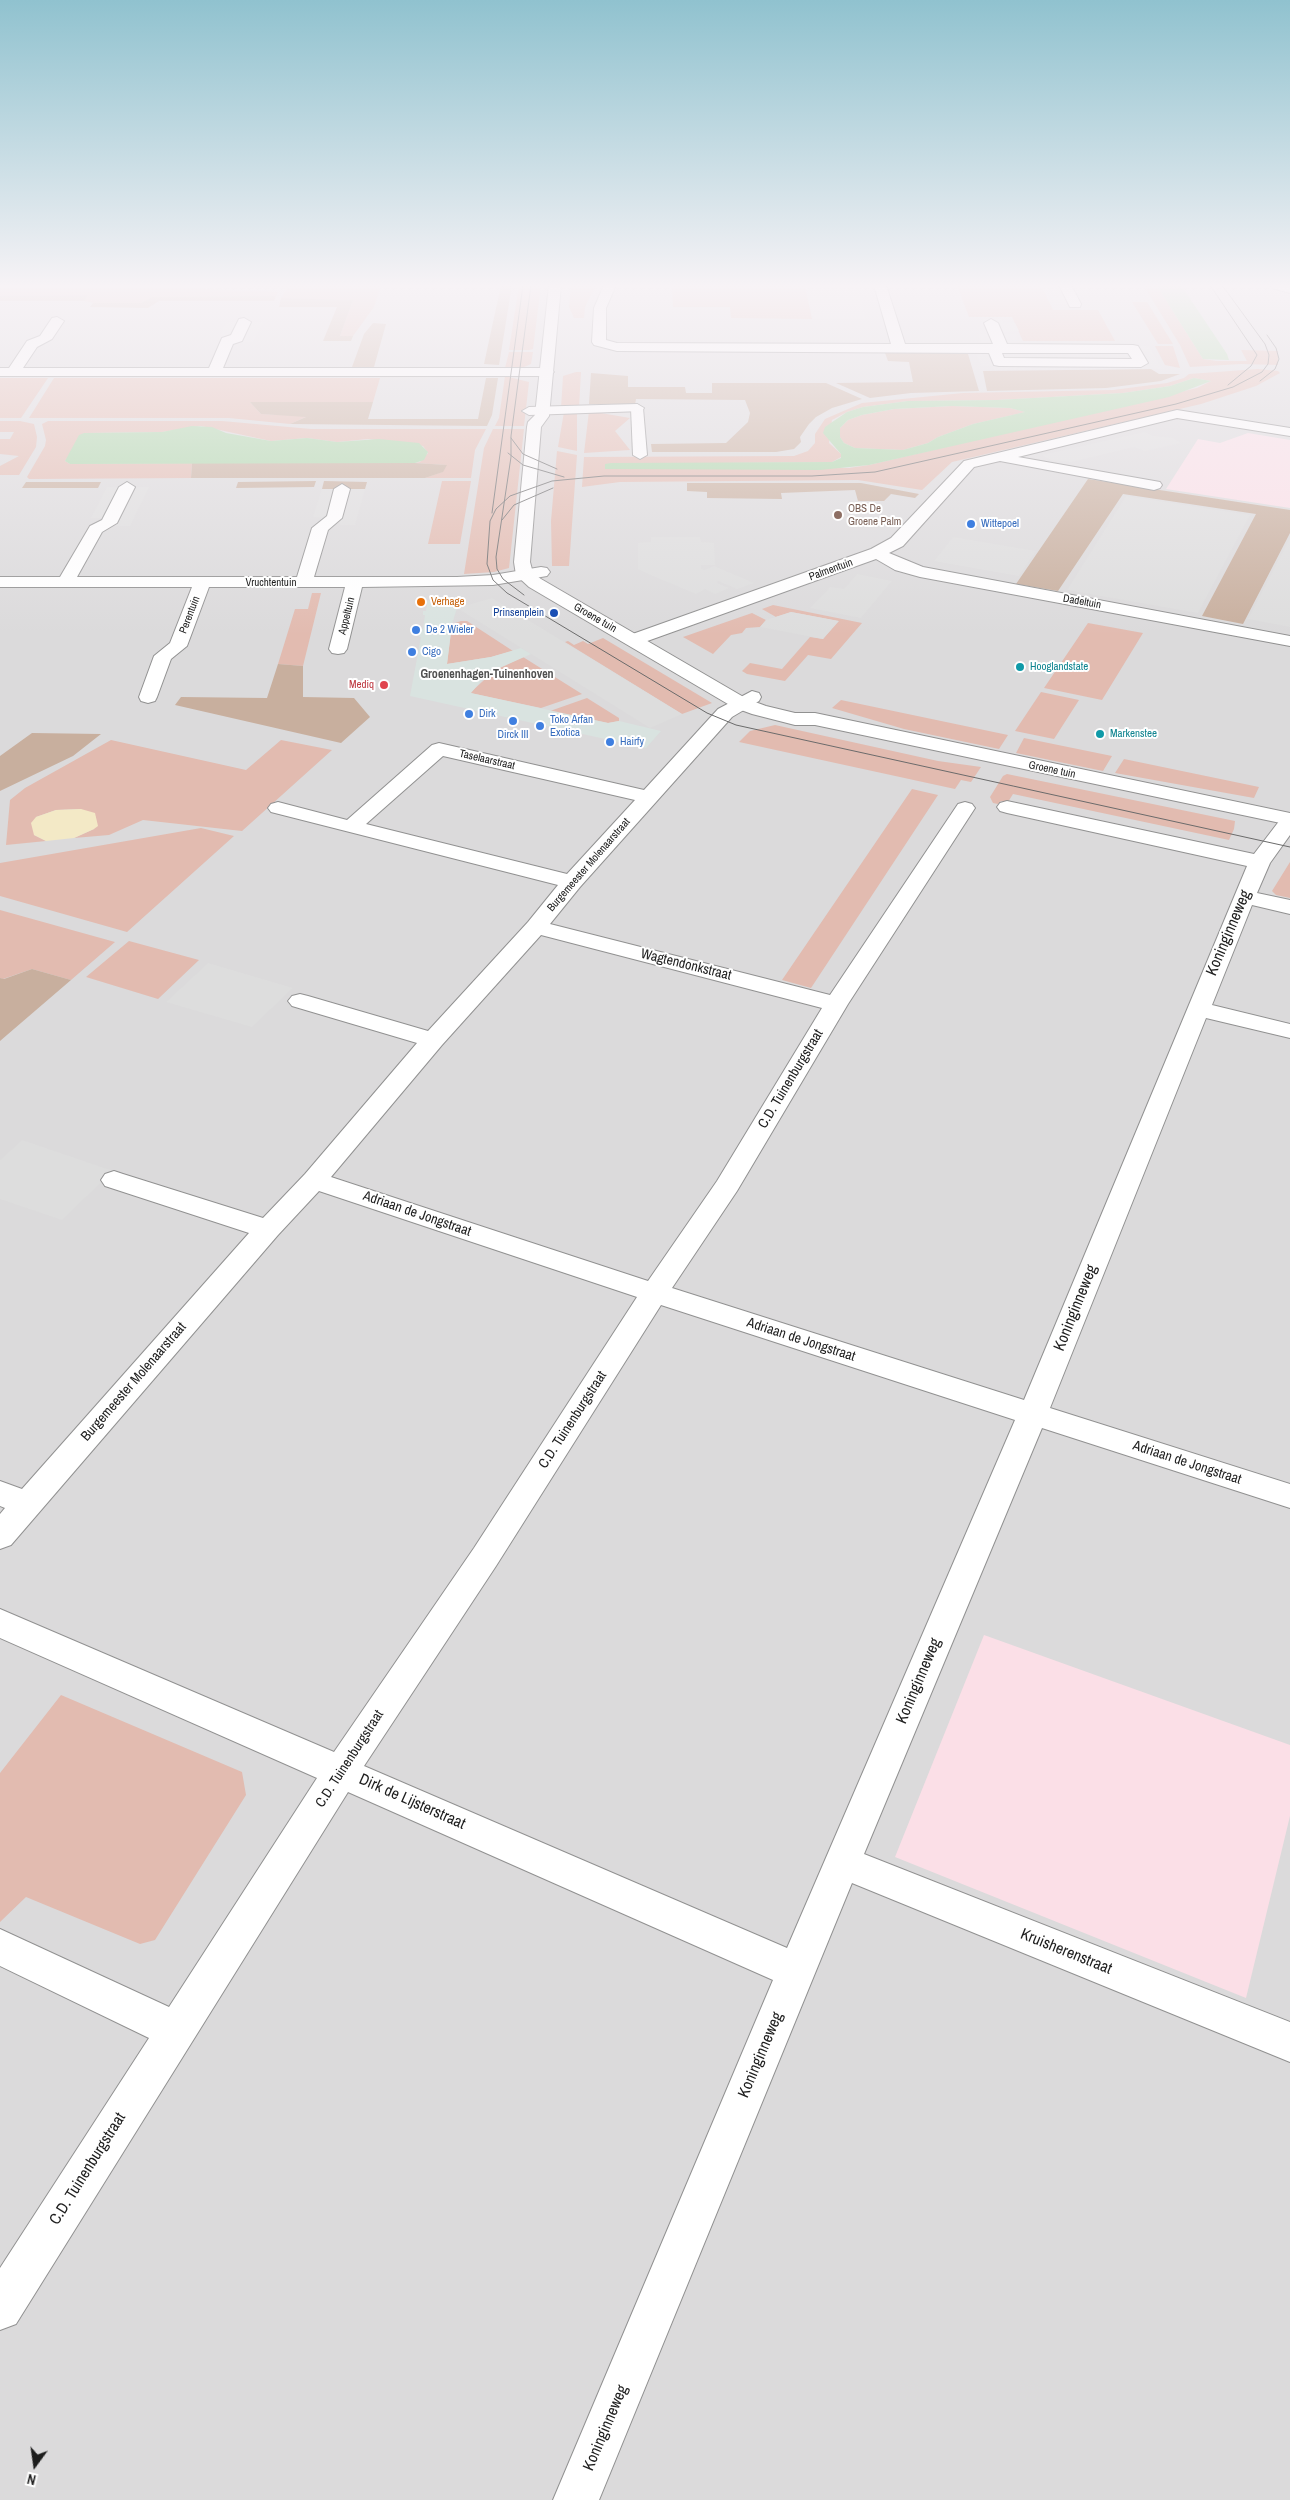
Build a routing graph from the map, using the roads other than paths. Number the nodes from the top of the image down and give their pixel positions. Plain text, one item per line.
1 (540, 402) edge
2 (637, 408) joint
3 (537, 412) junction
4 (1290, 432) edge
5 (640, 455) dead end
6 (999, 456) junction
7 (1154, 485) dead end
8 (127, 487) dead end
9 (342, 489) dead end
10 (877, 553) junction
11 (533, 573) junction
12 (0, 582) edge
13 (304, 582) junction
14 (355, 582) junction
15 (65, 583) junction
16 (202, 583) junction
17 (640, 637) junction
18 (1290, 641) edge
19 (338, 649) dead end
20 (148, 697) dead end
21 (746, 700) junction
22 (650, 797) junction
23 (1007, 807) dead end
24 (278, 808) dead end
25 (965, 808) dead end
26 (1290, 820) edge
27 (351, 827) junction
28 (1259, 862) junction
29 (572, 882) junction
30 (1244, 897) junction
31 (1290, 908) edge
32 (536, 927) junction
33 (300, 1001) dead end
34 (836, 1004) junction
35 (1197, 1009) junction
36 (1290, 1031) edge
37 (433, 1040) junction
38 (114, 1180) dead end
39 (314, 1180) junction
40 (268, 1229) junction
41 (654, 1293) junction
42 (1033, 1414) junction
43 (1290, 1496) edge
44 (14, 1499) edge
45 (0, 1536) edge
46 (0, 1623) edge
47 (342, 1771) junction
48 (842, 1862) junction
49 (0, 1947) edge
50 (796, 1972) junction
51 (176, 2030) junction
52 (1290, 2042) edge
53 (0, 2308) edge
54 (576, 2500) edge

1 - 3 street
2 - 3 street
2 - 5 street
3 - 11 street
4 - 6 street, Palmentuin
6 - 7 street, Palmentuin
6 - 10 street, Palmentuin
8 - 15 street
9 - 13 street
10 - 17 street, Palmentuin
10 - 18 street, Dadeltuin
11 - 14 street, Vruchtentuin
11 - 17 street, Groene tuin
12 - 15 street, Vruchtentuin
13 - 14 street, Vruchtentuin
13 - 16 street, Vruchtentuin
14 - 19 street, Appeltuin
15 - 16 street, Vruchtentuin
16 - 20 street, Perentuin
17 - 21 street, Groene tuin
21 - 22 street, Burgemeester Molenaarstraat
21 - 26 street, Groene tuin
22 - 27 street, Taselaarstraat
22 - 29 street, Burgemeester Molenaarstraat
23 - 28 street
24 - 27 street
25 - 34 street, C.D. Tuinenburgstraat
26 - 28 street, Koninginneweg
27 - 29 street
28 - 30 street, Koninginneweg
29 - 32 street, Burgemeester Molenaarstraat
30 - 31 street
30 - 35 street, Koninginneweg
32 - 34 street, Wagtendonkstraat
32 - 37 street, Burgemeester Molenaarstraat
33 - 37 street
34 - 41 street, C.D. Tuinenburgstraat
35 - 36 street
35 - 42 street, Koninginneweg
37 - 39 street, Burgemeester Molenaarstraat
38 - 40 street
39 - 40 street, Burgemeester Molenaarstraat
39 - 41 street, Adriaan de Jongstraat
40 - 44 street, Burgemeester Molenaarstraat
41 - 42 street, Adriaan de Jongstraat
41 - 47 street, C.D. Tuinenburgstraat
42 - 43 street, Adriaan de Jongstraat
42 - 48 street, Koninginneweg
44 - 45 street, Burgemeester Molenaarstraat
46 - 47 street, Dirk de Lijsterstraat
47 - 50 street, Dirk de Lijsterstraat
47 - 51 street, C.D. Tuinenburgstraat
48 - 50 street, Koninginneweg
48 - 52 street, Kruisherenstraat
49 - 51 street
50 - 54 street, Koninginneweg
51 - 53 street, C.D. Tuinenburgstraat

